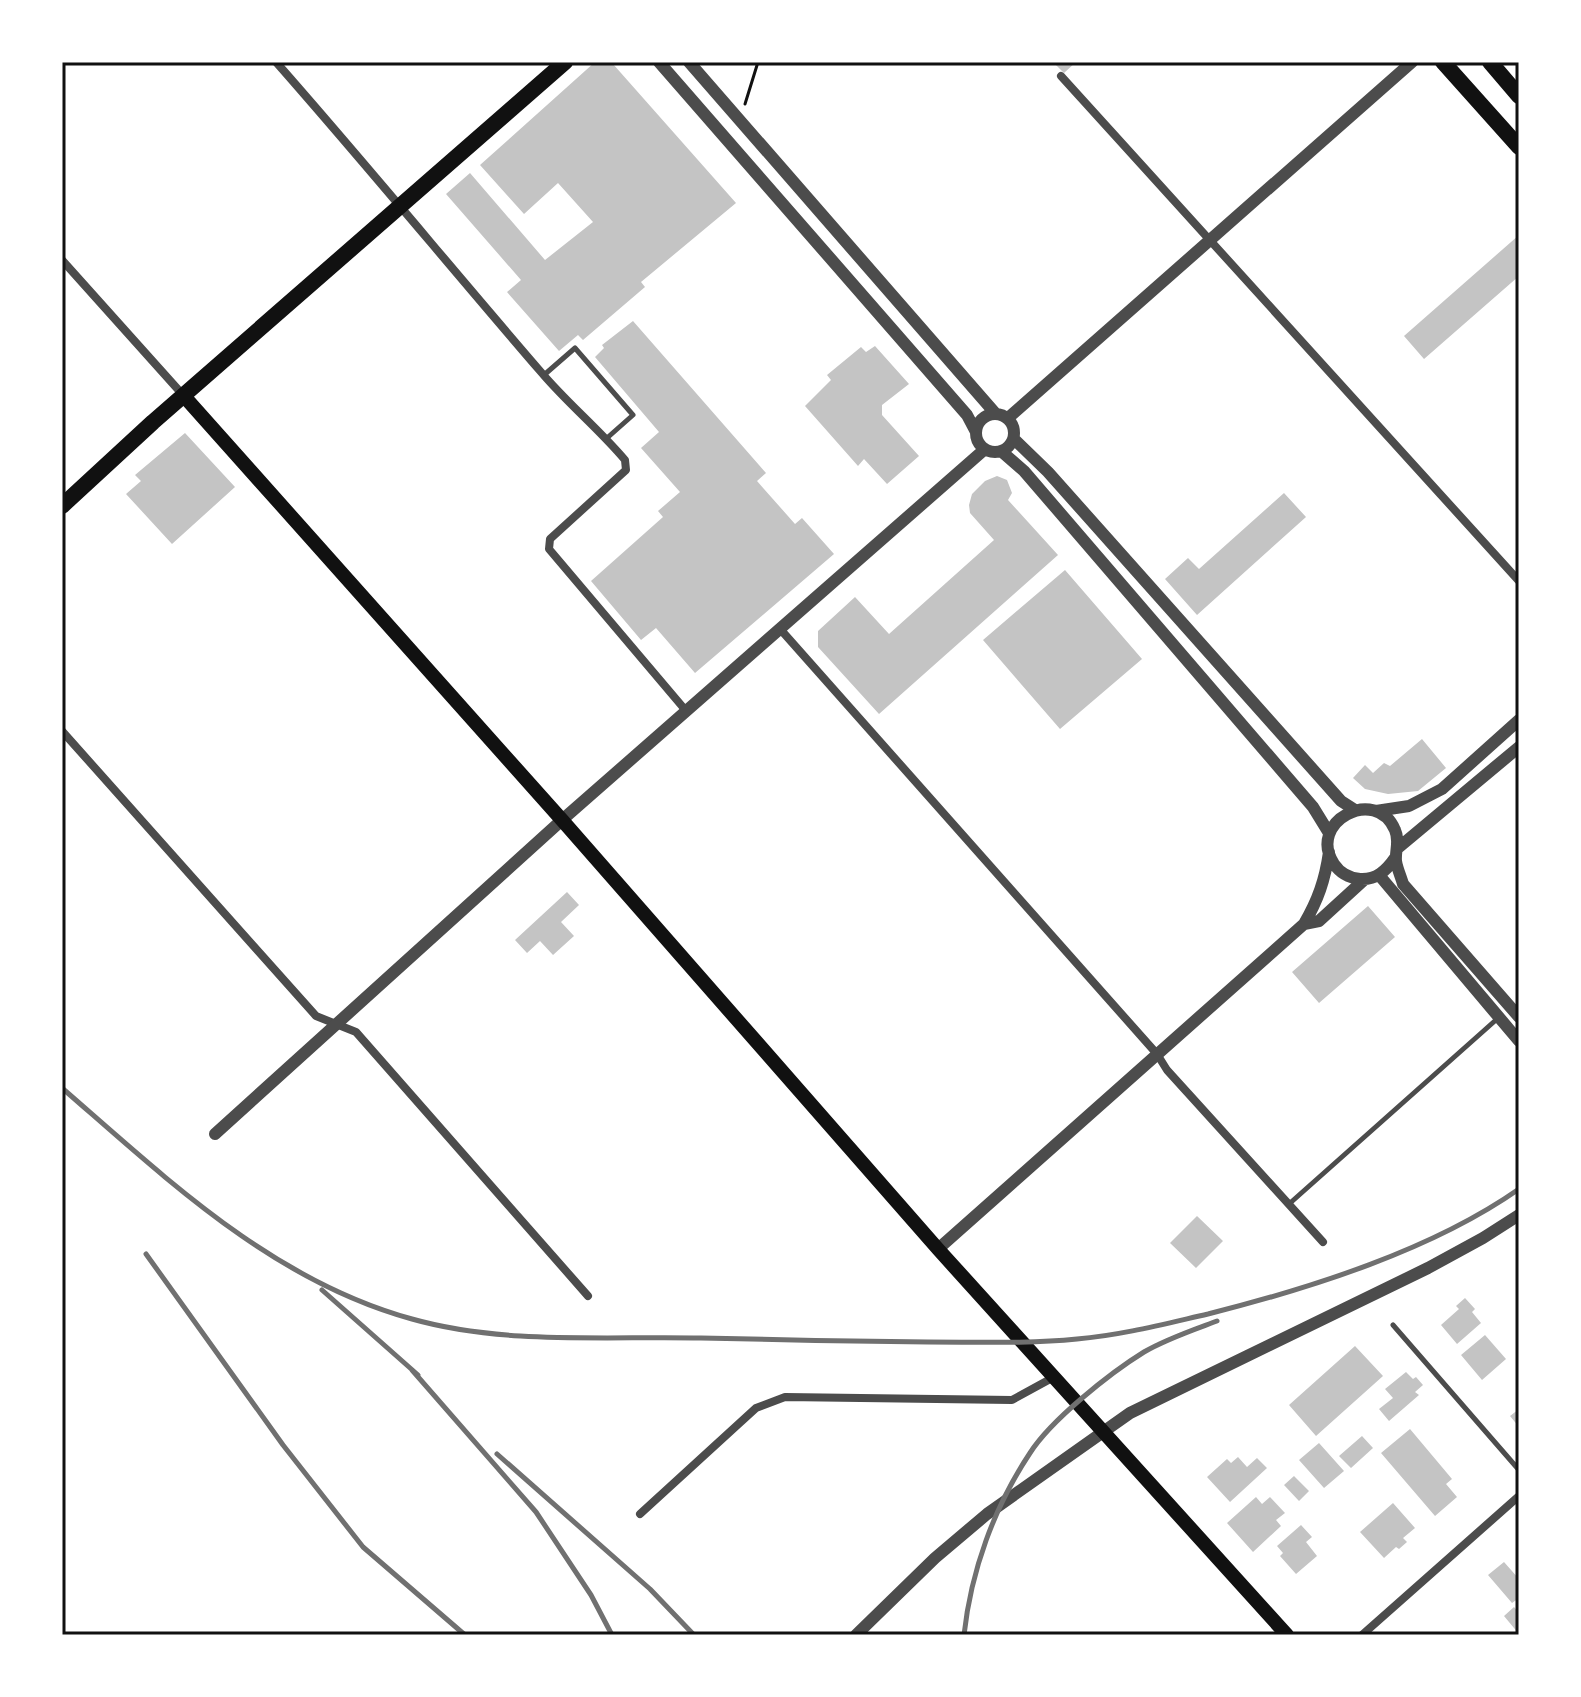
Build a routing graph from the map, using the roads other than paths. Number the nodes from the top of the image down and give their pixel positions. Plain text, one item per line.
1 (276, 62) edge
2 (565, 62) edge
3 (659, 62) edge
4 (689, 62) edge
5 (1412, 62) edge
6 (1443, 62) edge
7 (1490, 62) edge
8 (1061, 76) dead end
9 (1519, 96) edge
10 (1519, 147) edge
11 (401, 207) junction
12 (1210, 240) junction
13 (62, 260) edge
14 (544, 375) junction
15 (183, 395) junction
16 (1001, 416) junction
17 (976, 432) junction
18 (607, 438) junction
19 (1014, 439) junction
20 (985, 449) junction
21 (1001, 451) junction
22 (62, 506) edge
23 (1519, 581) edge
24 (781, 630) junction
25 (687, 713) junction
26 (1519, 720) edge
27 (62, 731) edge
28 (1519, 747) edge
29 (1355, 810) junction
30 (1376, 811) junction
31 (562, 820) junction
32 (1329, 833) junction
33 (1329, 852) junction
34 (1397, 853) junction
35 (1379, 875) junction
36 (1365, 879) junction
37 (1304, 924) junction
38 (1519, 1017) edge
39 (1498, 1019) junction
40 (335, 1024) junction
41 (1519, 1041) edge
42 (1157, 1054) junction
43 (215, 1134) dead end
44 (1289, 1204) junction
45 (1519, 1215) edge
46 (1323, 1242) dead end
47 (938, 1249) junction
48 (588, 1296) dead end
49 (1393, 1325) dead end
50 (1055, 1377) junction
51 (1519, 1470) edge
52 (1519, 1496) edge
53 (640, 1514) dead end
54 (856, 1635) edge
55 (1287, 1635) edge
56 (1362, 1635) edge

1 - 11 street
2 - 11 main road
3 - 17 street
4 - 16 street
5 - 12 street
6 - 10 main road
7 - 9 main road
8 - 12 street
11 - 14 street
11 - 15 main road
12 - 16 street
12 - 23 street
13 - 15 street
14 - 18 street
14 - 18 lane
15 - 22 main road
15 - 31 main road
16 - 17 street
16 - 19 street
17 - 20 street
18 - 25 street
19 - 21 street
19 - 29 street
20 - 21 street
20 - 24 street
21 - 32 street
24 - 25 street
24 - 42 street
25 - 31 street
26 - 30 street
27 - 40 street
28 - 34 street
29 - 30 street
29 - 32 street
30 - 34 street
31 - 40 street
31 - 47 main road
32 - 33 street
33 - 36 street
33 - 37 street
34 - 35 street
34 - 38 street
35 - 36 street
35 - 39 street
36 - 37 street
37 - 42 street
39 - 41 street
39 - 44 lane
40 - 43 street
40 - 48 street
42 - 44 street
42 - 47 street
44 - 46 street
45 - 54 street
47 - 50 main road
49 - 51 lane
50 - 53 street
50 - 55 main road
52 - 56 street

